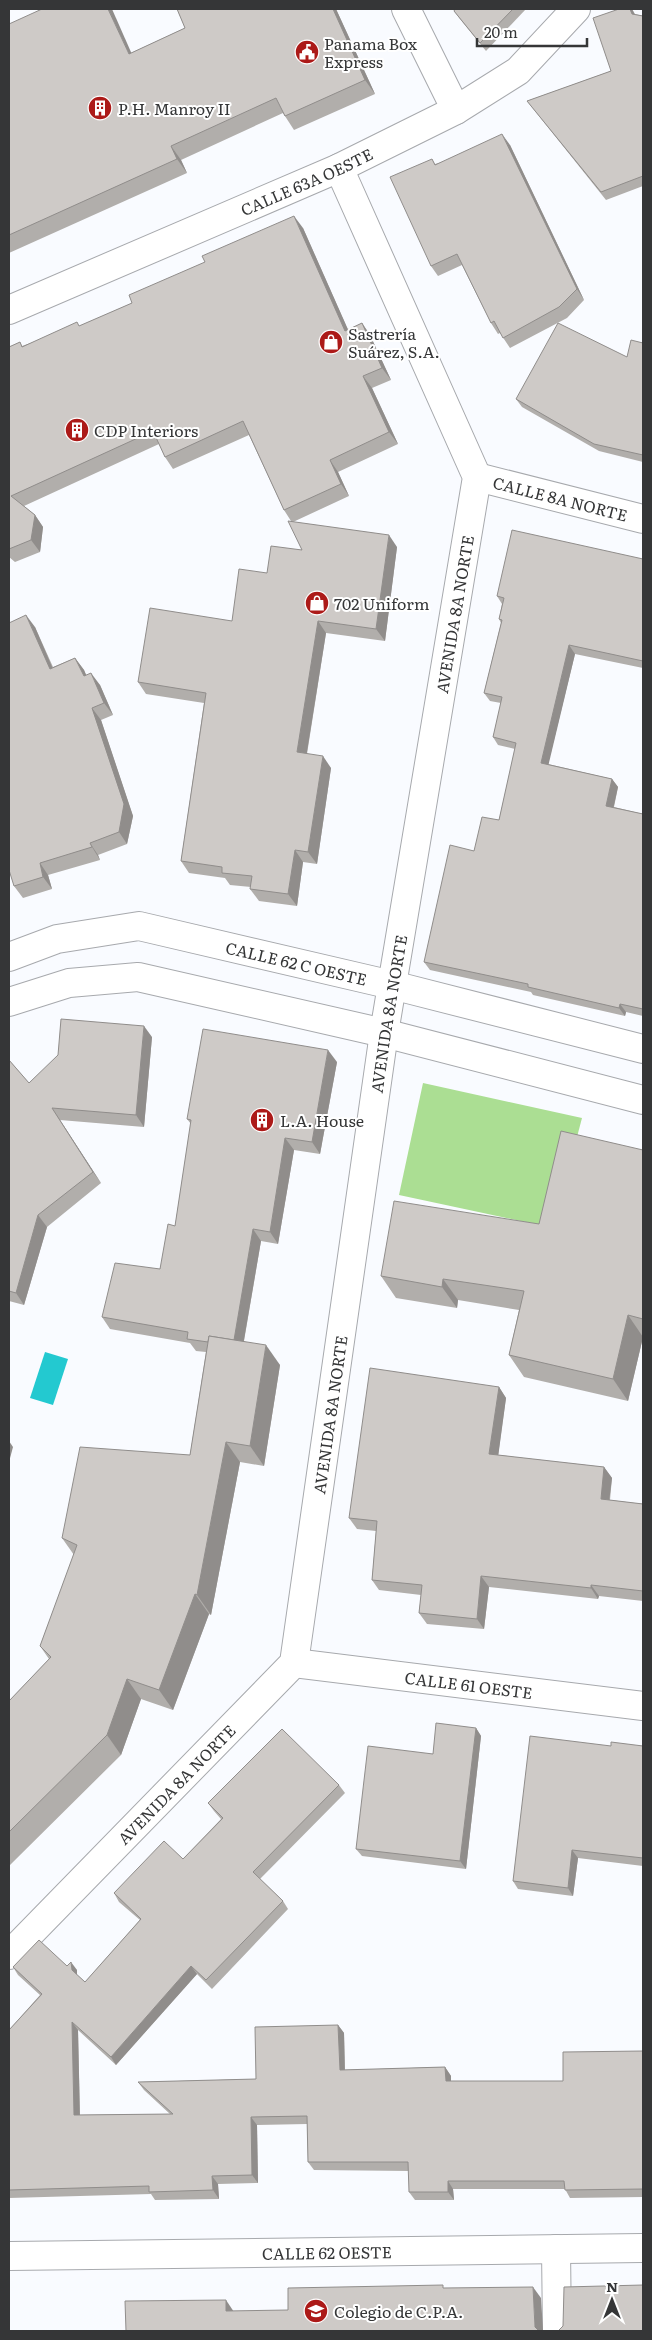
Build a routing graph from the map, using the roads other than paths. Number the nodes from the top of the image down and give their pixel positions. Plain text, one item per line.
1 (406, 9) edge
2 (576, 9) edge
3 (456, 110) junction
4 (338, 168) junction
5 (9, 310) edge
6 (477, 477) junction
7 (643, 519) edge
8 (9, 957) edge
9 (392, 986) junction
10 (9, 1002) edge
11 (384, 1033) junction
12 (643, 1049) edge
13 (643, 1100) edge
14 (294, 1663) junction
15 (643, 1706) edge
16 (9, 1955) edge
17 (643, 2248) edge
18 (556, 2249) junction
19 (9, 2256) edge
20 (557, 2331) edge

1 - 3 street
2 - 3 street, CALLE 63A OESTE
3 - 4 street, CALLE 63A OESTE
4 - 5 street, CALLE 63A OESTE
4 - 6 street
6 - 7 street, CALLE 8A NORTE
6 - 9 street, AVENIDA 8A NORTE
8 - 9 street, CALLE 62 C OESTE
9 - 11 street, AVENIDA 8A NORTE
9 - 12 street, CALLE 62 C OESTE
10 - 11 street
11 - 13 street
11 - 14 street, AVENIDA 8A NORTE
14 - 15 street, CALLE 61 OESTE
14 - 16 street, AVENIDA 8A NORTE
17 - 18 street, CALLE 62 OESTE
18 - 19 street, CALLE 62 OESTE
18 - 20 street

